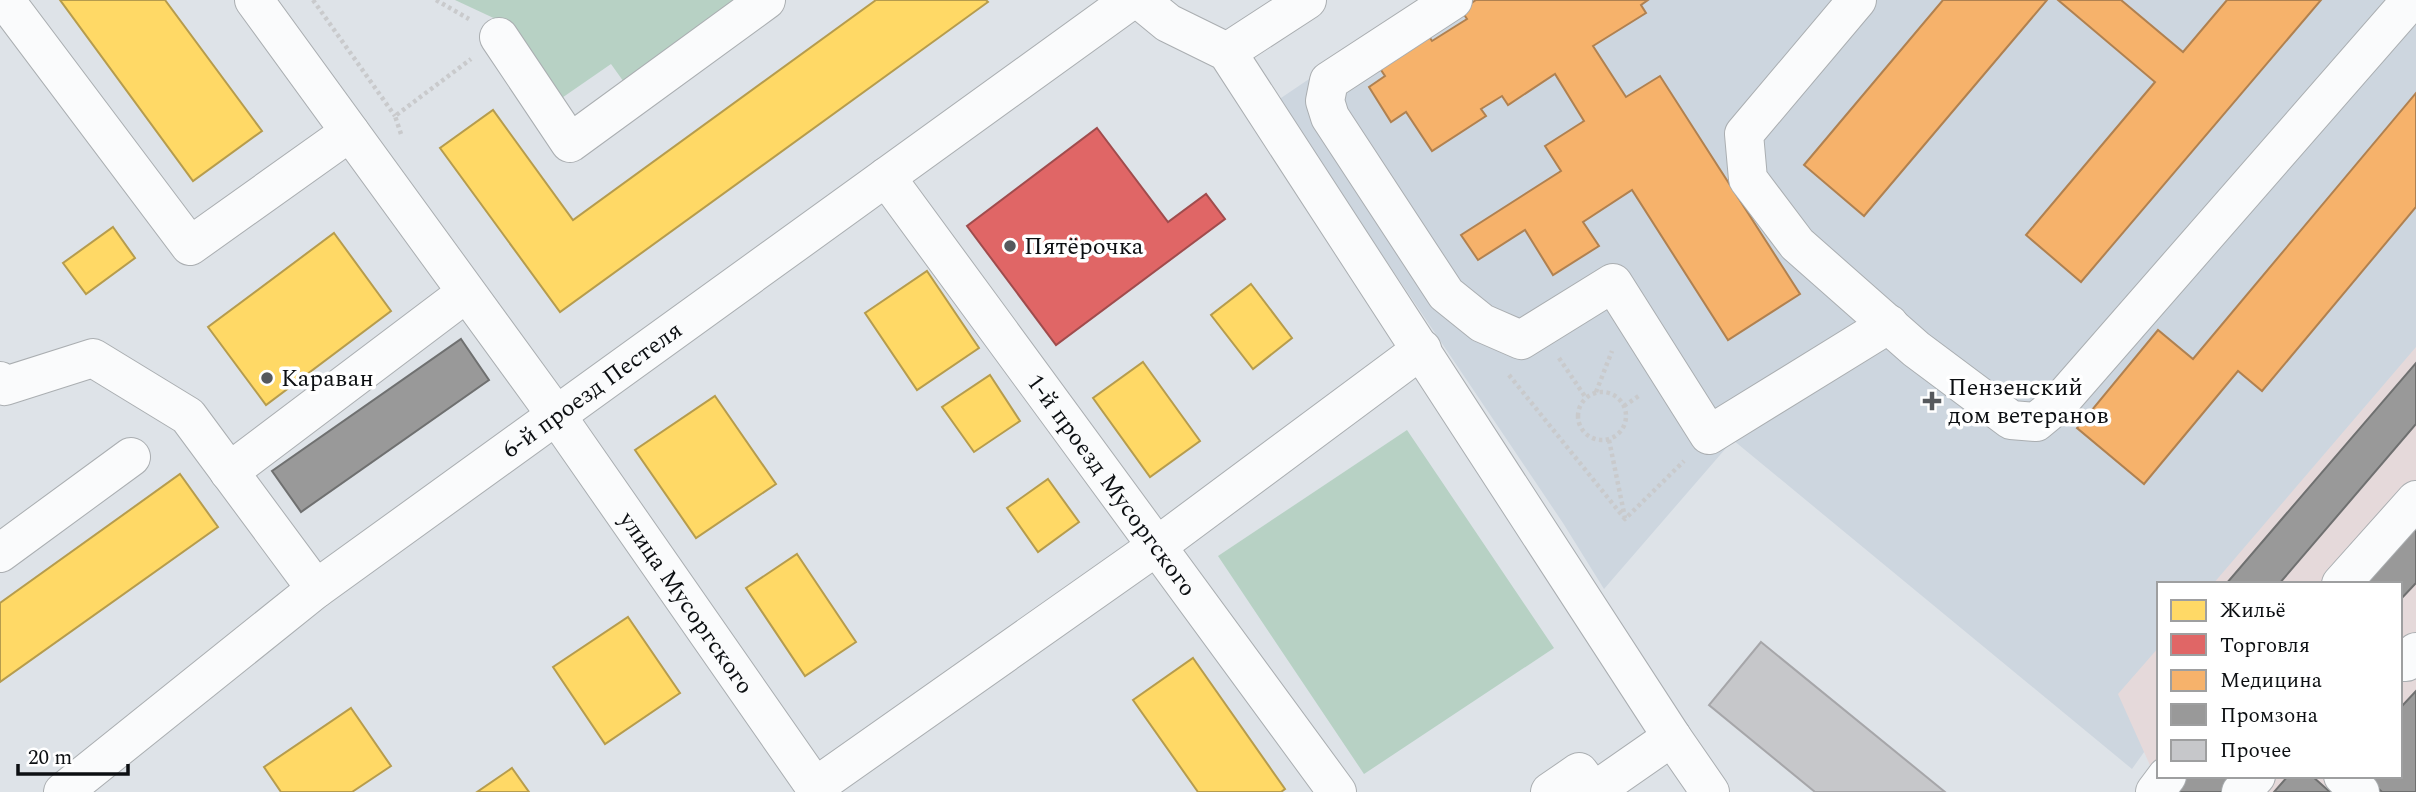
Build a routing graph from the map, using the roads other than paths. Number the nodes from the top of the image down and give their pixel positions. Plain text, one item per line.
1 (5, 0) edge
2 (254, 0) edge
3 (766, 0) edge
4 (1131, 0) edge
5 (1140, 0) edge
6 (1307, 0) edge
7 (1453, 0) edge
8 (1857, 0) edge
9 (2411, 0) edge
10 (499, 37) road end
11 (1227, 52) junction
12 (350, 132) junction
13 (886, 177) junction
14 (466, 293) junction
15 (1889, 324) junction
16 (1422, 349) junction
17 (0, 381) edge
18 (556, 415) junction
19 (131, 457) dead end
20 (229, 471) junction
21 (2416, 500) edge
22 (1157, 546) junction
23 (0, 553) edge
24 (2343, 582) edge
25 (316, 589) junction
26 (2416, 652) edge
27 (2402, 662) edge
28 (1672, 737) junction
29 (2254, 778) edge
30 (2345, 778) edge
31 (816, 789) edge
32 (63, 792) edge
33 (1337, 792) edge
34 (1550, 792) edge
35 (1593, 792) edge
36 (1710, 792) edge
37 (2241, 792) edge
38 (2360, 792) edge

1 - 12 street
2 - 12 street, улица Мусоргского
3 - 10 street
4 - 13 street, 6-й проезд Пестеля
5 - 11 street
6 - 11 street
7 - 15 street
8 - 15 street
9 - 15 street
11 - 16 street
12 - 14 street, улица Мусоргского
13 - 18 street, 6-й проезд Пестеля
13 - 22 street, 1-й проезд Мусоргского
14 - 18 street, улица Мусоргского
14 - 20 street
16 - 22 street
16 - 28 street
17 - 20 street
18 - 25 street, 6-й проезд Пестеля
18 - 31 street, улица Мусоргского
19 - 23 street
20 - 25 street
21 - 24 street
22 - 31 street
22 - 33 street, 1-й проезд Мусоргского
25 - 32 street, 6-й проезд Пестеля
26 - 27 street
28 - 35 street
28 - 36 street
29 - 37 street
30 - 38 street
34 - 35 street

